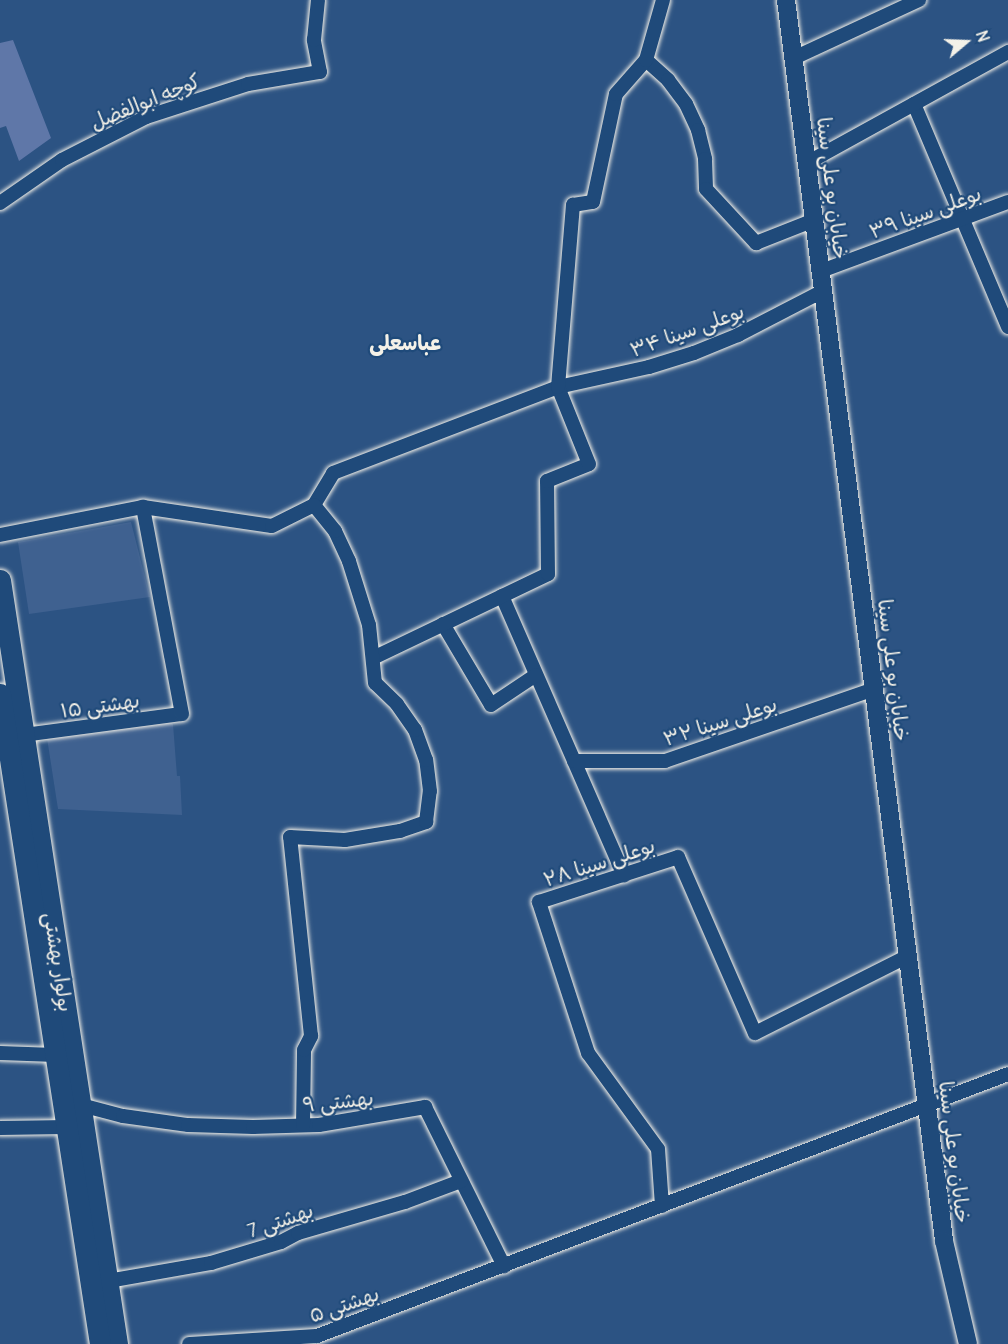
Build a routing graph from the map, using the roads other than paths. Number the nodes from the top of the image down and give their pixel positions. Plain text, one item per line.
1 (318, 0) edge
2 (663, 0) edge
3 (786, 0) edge
4 (919, 0) edge
5 (1008, 52) edge
6 (794, 58) junction
7 (646, 60) junction
8 (915, 104) junction
9 (807, 163) junction
10 (1008, 202) edge
11 (0, 203) edge
12 (963, 219) junction
13 (814, 220) junction
14 (821, 271) junction
15 (824, 291) junction
16 (1008, 327) edge
17 (558, 387) junction
18 (314, 505) junction
19 (143, 507) junction
20 (0, 535) edge
21 (0, 580) edge
22 (502, 596) junction
23 (443, 624) junction
24 (373, 658) junction
25 (536, 675) junction
26 (874, 689) junction
27 (0, 694) edge
28 (24, 735) junction
29 (574, 761) junction
30 (624, 875) junction
31 (908, 956) junction
32 (0, 1053) edge
33 (56, 1055) junction
34 (1008, 1074) edge
35 (81, 1105) junction
36 (927, 1105) junction
37 (303, 1125) junction
38 (67, 1127) junction
39 (0, 1128) edge
40 (461, 1181) junction
41 (662, 1206) junction
42 (504, 1266) junction
43 (108, 1281) junction
44 (100, 1344) edge
45 (117, 1344) edge
46 (189, 1344) edge
47 (968, 1344) edge

1 - 11 street, کوچه ابوالفضل
2 - 7 street
3 - 6 main road, خیابان بو علی سینا
4 - 6 street
5 - 8 street
6 - 9 main road, خیابان بو علی سینا
7 - 13 street
7 - 17 street
8 - 9 street
8 - 12 street
9 - 13 main road, خیابان بو علی سینا
10 - 12 street, بوعلی سینا ۳۹
12 - 14 street, بوعلی سینا ۳۹
12 - 16 street
13 - 14 main road, خیابان بو علی سینا
14 - 15 main road, خیابان بو علی سینا
15 - 17 street, بوعلی سینا ۳۴
15 - 26 main road, خیابان بو علی سینا
17 - 18 street, بوعلی سینا ۳۴
17 - 22 street
18 - 19 street
18 - 24 street
19 - 20 street
19 - 28 street, بهشتی ۱۵
21 - 28 main road, بولوار بهشتی
22 - 23 street
22 - 25 street
23 - 24 street
23 - 25 street
24 - 37 street
25 - 29 street
26 - 29 street, بوعلی سینا ۳۲
26 - 31 main road, خیابان بو علی سینا
27 - 33 main road, بولوار بهشتی
28 - 35 main road, بولوار بهشتی
29 - 30 street
30 - 31 street, بوعلی سینا ۲۸
30 - 41 street, بوعلی سینا ۲۸
31 - 36 main road, خیابان بو علی سینا
32 - 33 street
33 - 38 main road, بولوار بهشتی
34 - 36 street, بهشتی ۵
35 - 37 street, بهشتی ۹
35 - 43 main road, بولوار بهشتی
36 - 41 street, بهشتی ۵
36 - 47 main road, خیابان بو علی سینا
37 - 40 street, بهشتی ۹
38 - 39 street
38 - 44 main road, بولوار بهشتی
40 - 42 street, بهشتی ۹
40 - 43 street, بهشتی 7
41 - 42 street, بهشتی ۵
42 - 46 street, بهشتی ۵
43 - 45 main road, بولوار بهشتی

